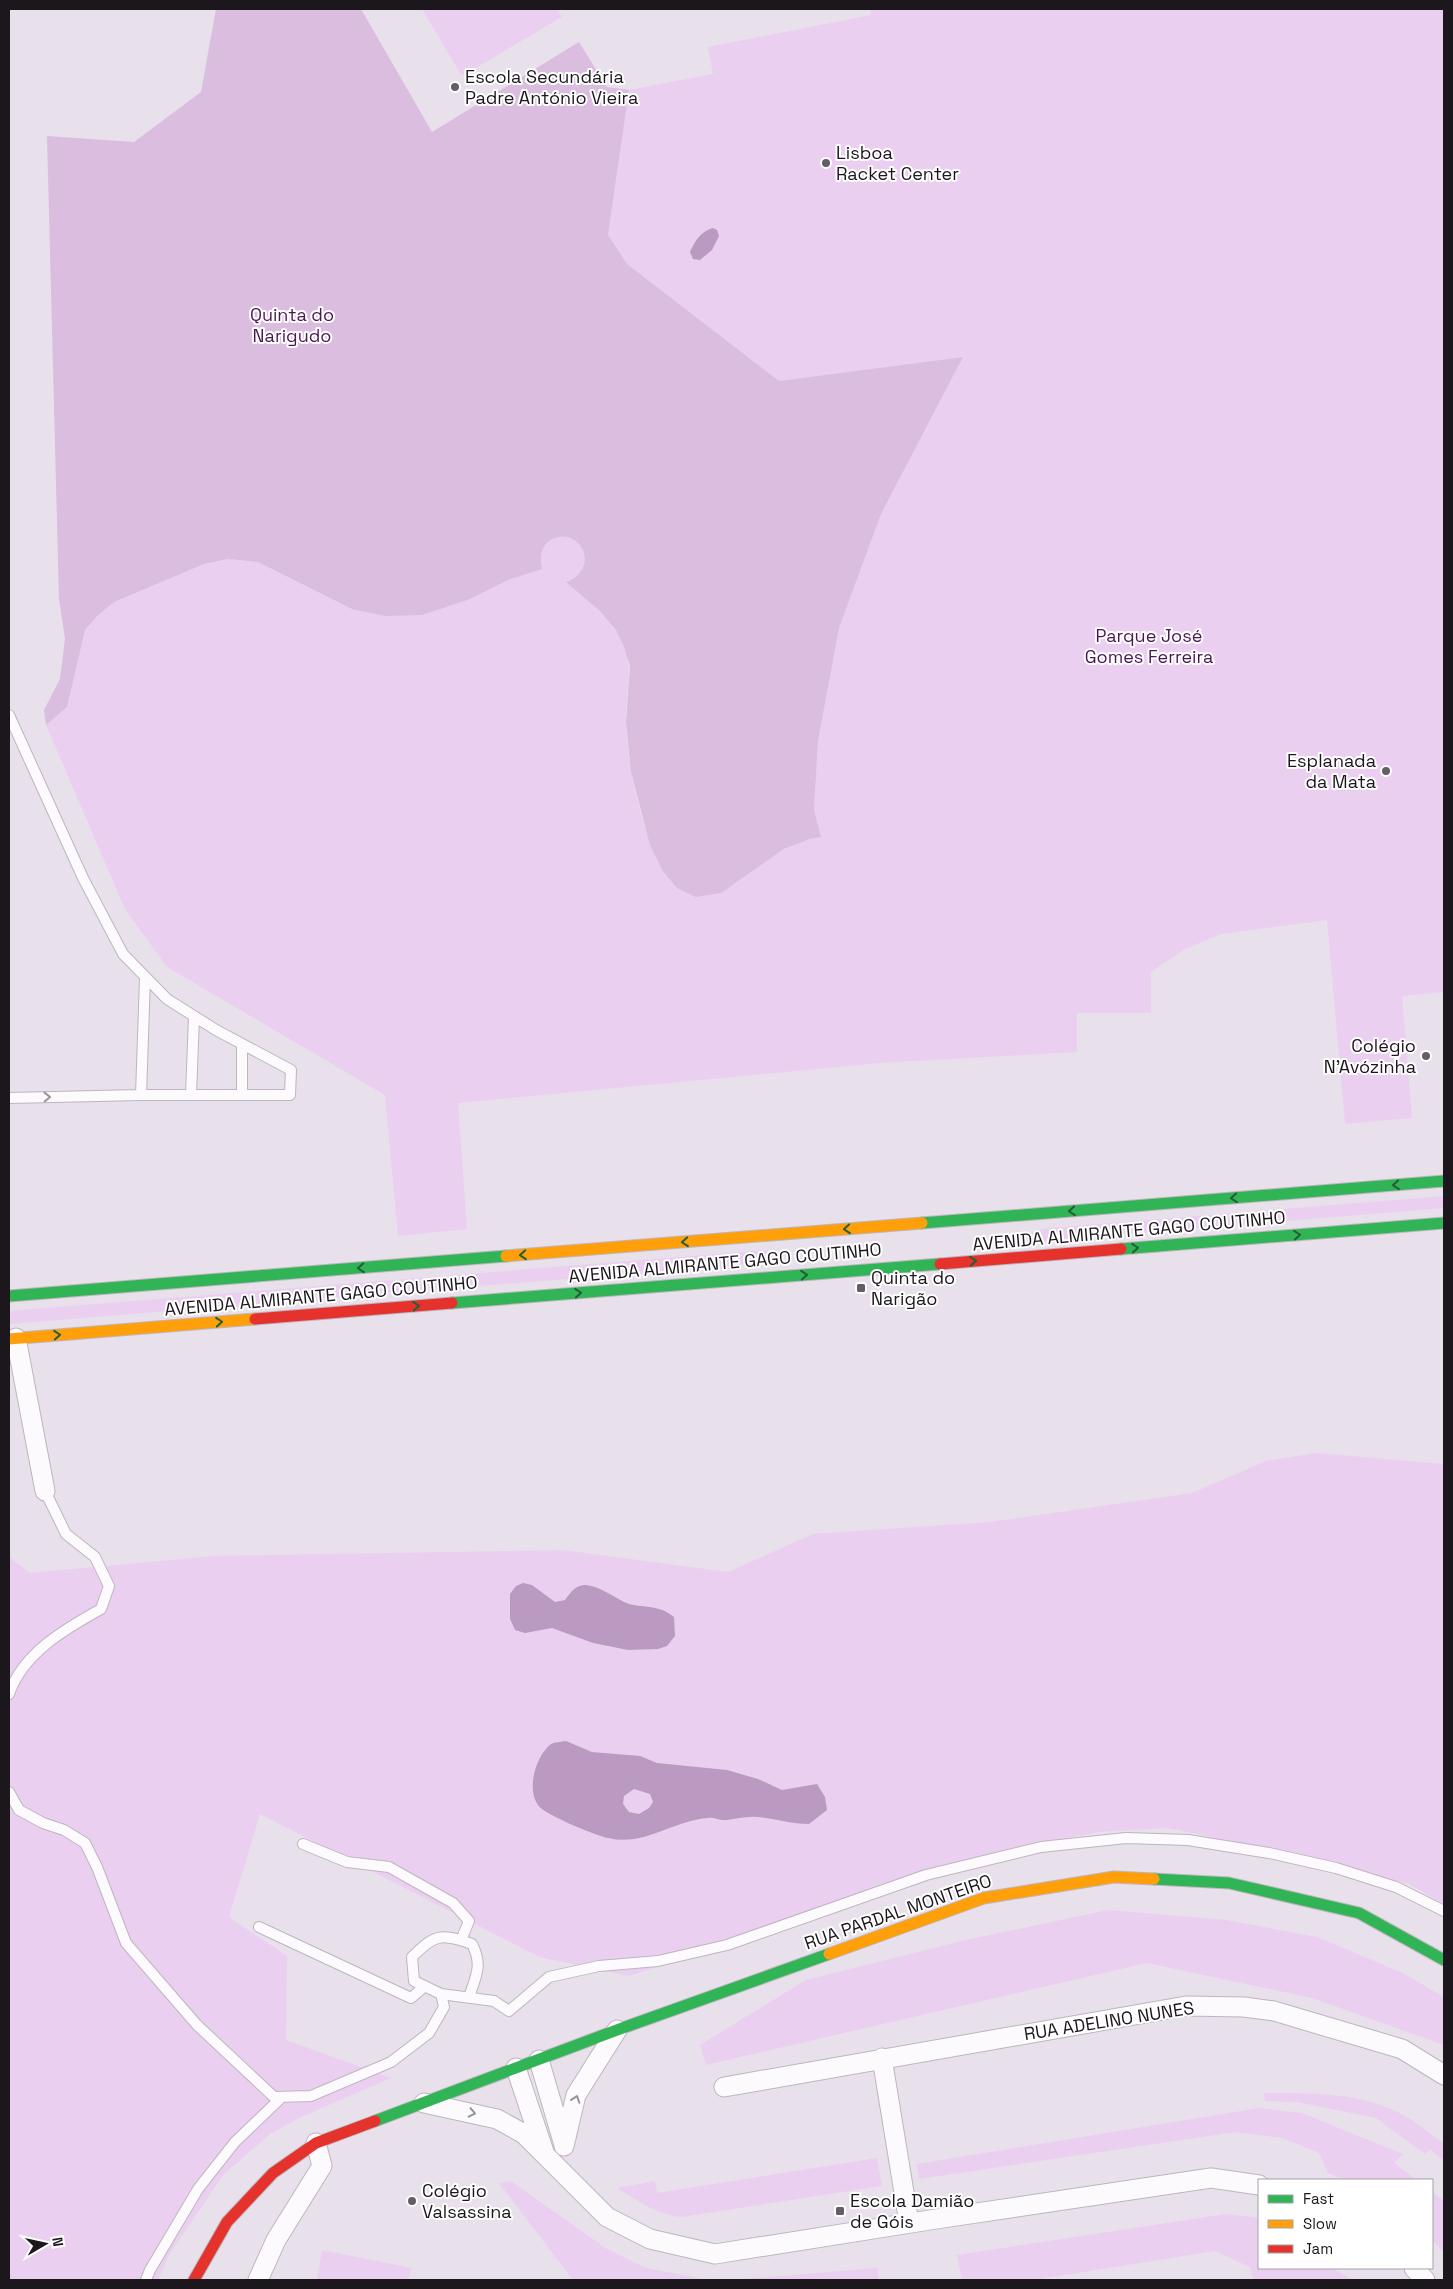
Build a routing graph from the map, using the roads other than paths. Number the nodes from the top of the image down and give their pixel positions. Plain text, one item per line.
1 (9, 715) edge
2 (145, 978) junction
3 (194, 1016) junction
4 (242, 1044) junction
5 (141, 1095) junction
6 (191, 1095) junction
7 (242, 1095) junction
8 (9, 1098) edge
9 (1444, 1181) edge
10 (1444, 1223) edge
11 (913, 1224) junction
12 (914, 1238) dead end
13 (916, 1252) dead end
14 (917, 1265) junction
15 (9, 1296) edge
16 (12, 1338) edge
17 (45, 1491) joint
18 (9, 1694) edge
19 (9, 1792) edge
20 (304, 1844) dead end
21 (1444, 1911) edge
22 (259, 1927) dead end
23 (461, 1940) junction
24 (1444, 1960) edge
25 (424, 1986) junction
26 (441, 1994) junction
27 (470, 1997) junction
28 (618, 2030) junction
29 (882, 2058) junction
30 (539, 2060) junction
31 (516, 2068) junction
32 (1444, 2075) edge
33 (724, 2087) dead end
34 (282, 2096) junction
35 (424, 2103) junction
36 (316, 2143) junction
37 (564, 2146) junction
38 (544, 2153) junction
39 (574, 2182) junction
40 (1258, 2186) edge
41 (909, 2223) junction
42 (1415, 2269) edge
43 (146, 2280) edge
44 (194, 2280) edge
45 (258, 2280) edge
46 (1426, 2280) edge

1 - 2 lane
2 - 3 lane
2 - 5 lane
3 - 4 lane
3 - 6 lane
4 - 7 lane
4 - 7 lane
5 - 6 lane
8 -> 5 lane
6 - 7 lane
9 -> 11 main road, AVENIDA ALMIRANTE GAGO COUTINHO
14 -> 10 main road, AVENIDA ALMIRANTE GAGO COUTINHO
11 - 12 main road
11 -> 15 main road, AVENIDA ALMIRANTE GAGO COUTINHO
13 - 14 main road
16 -> 14 main road, AVENIDA ALMIRANTE GAGO COUTINHO
16 - 17 street
17 - 18 lane
19 - 34 lane
20 - 23 lane
21 - 27 lane
22 - 25 lane
23 - 25 lane
23 - 27 lane
24 - 28 main road, RUA PARDAL MONTEIRO
25 - 26 lane
26 - 27 lane
26 - 34 lane
28 - 30 main road, RUA PARDAL MONTEIRO
37 -> 28 street
29 - 32 street, RUA ADELINO NUNES
29 - 33 street, RUA ADELINO NUNES
29 - 41 street
30 - 31 main road, RUA PARDAL MONTEIRO
30 - 37 street
31 - 35 main road, RUA PARDAL MONTEIRO
31 - 38 street
34 - 43 lane
35 - 36 main road, RUA PARDAL MONTEIRO
35 -> 38 street
36 - 44 main road, RUA PARDAL MONTEIRO
36 - 45 street
37 - 39 street
38 - 39 street
39 - 41 street
40 - 41 street
42 - 46 street

